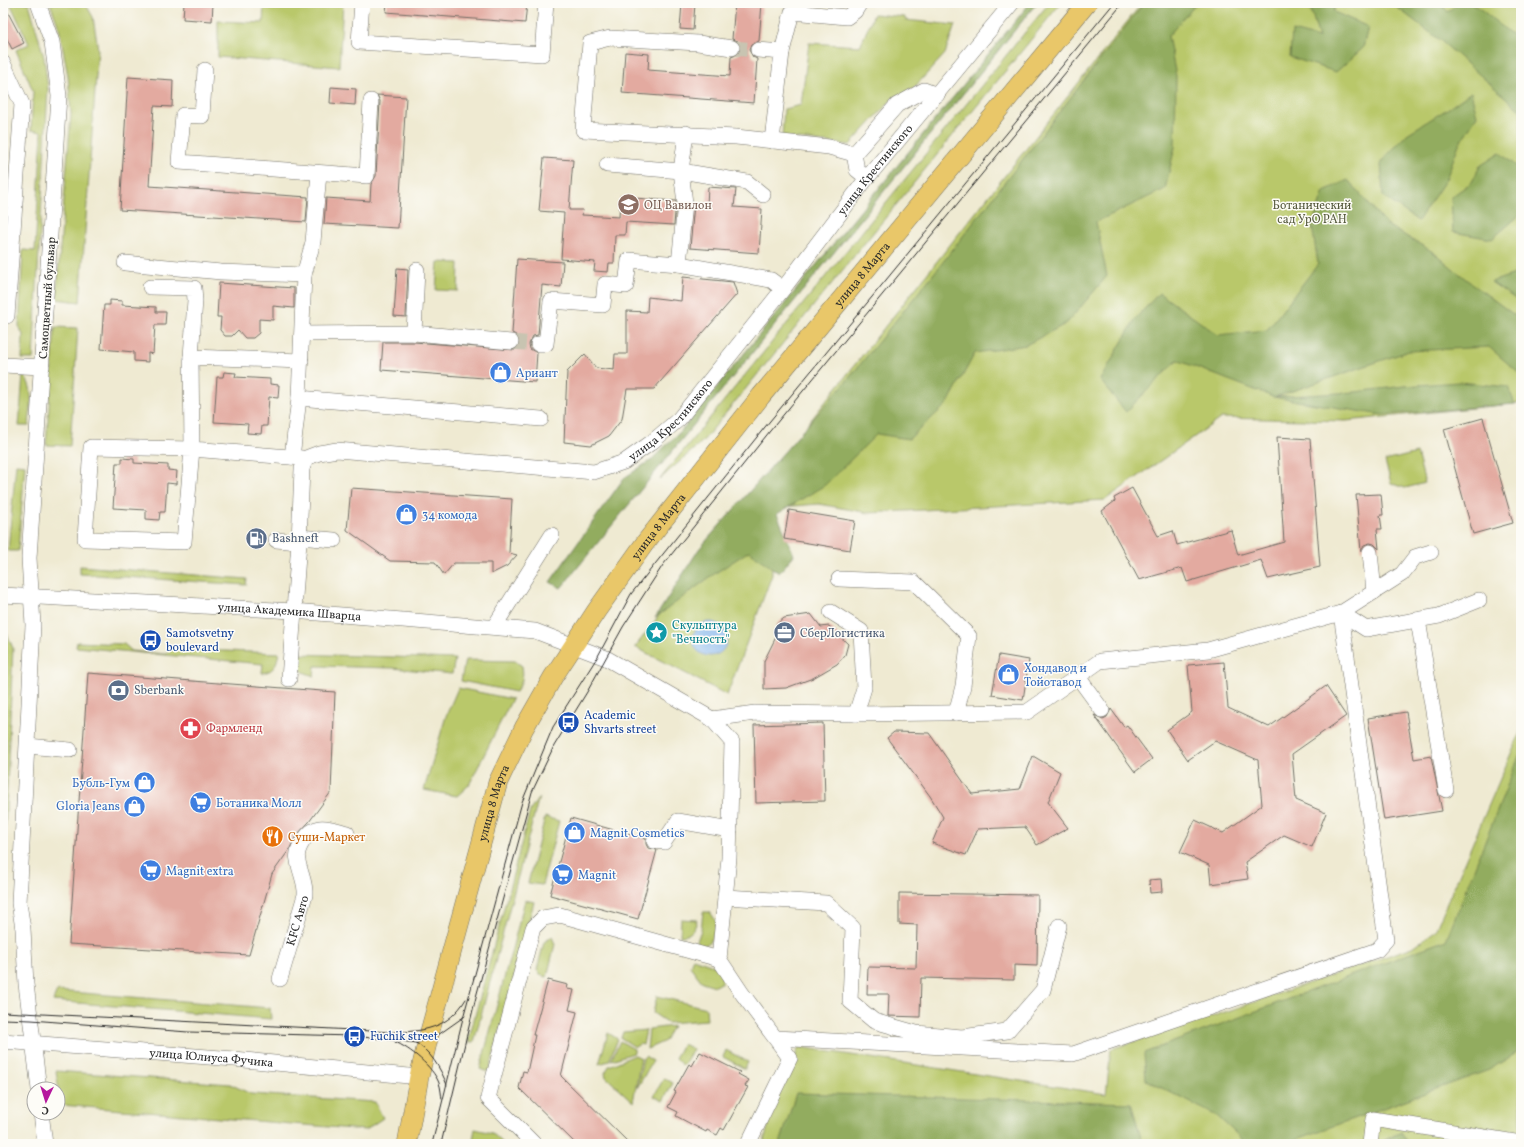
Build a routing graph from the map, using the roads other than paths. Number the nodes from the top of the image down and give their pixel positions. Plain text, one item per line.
1 (38, 3) edge
2 (362, 3) edge
3 (546, 3) edge
4 (860, 3) edge
5 (1012, 3) edge
6 (1087, 3) edge
7 (732, 48) tunnel mouth
8 (758, 50) tunnel mouth
9 (782, 52) junction
10 (3, 63) edge
11 (205, 70) dead end
12 (937, 95) junction
13 (371, 100) dead end
14 (686, 134) junction
15 (772, 141) junction
16 (854, 154) junction
17 (607, 165) dead end
18 (681, 171) junction
19 (319, 173) junction
20 (866, 178) junction
21 (763, 195) dead end
22 (125, 263) dead end
23 (679, 264) junction
24 (417, 270) dead end
25 (304, 275) junction
26 (150, 287) dead end
27 (783, 289) junction
28 (3, 316) edge
29 (414, 333) junction
30 (302, 334) junction
31 (511, 342) tunnel mouth
32 (538, 344) dead end
33 (191, 357) junction
34 (301, 360) junction
35 (3, 365) edge
36 (42, 367) junction
37 (299, 398) junction
38 (541, 419) dead end
39 (192, 449) junction
40 (299, 458) junction
41 (552, 535) dead end
42 (276, 540) dead end
43 (299, 540) junction
44 (334, 540) dead end
45 (1370, 552) dead end
46 (1431, 552) dead end
47 (839, 579) dead end
48 (1374, 592) junction
49 (3, 595) edge
50 (31, 596) junction
51 (1479, 600) dead end
52 (293, 611) junction
53 (832, 612) dead end
54 (1340, 613) junction
55 (1418, 620) junction
56 (494, 627) junction
57 (572, 646) junction
58 (1078, 677) junction
59 (289, 679) dead end
60 (1102, 710) dead end
61 (956, 713) junction
62 (856, 714) junction
63 (712, 719) junction
64 (28, 746) junction
65 (70, 750) dead end
66 (1446, 790) dead end
67 (730, 830) junction
68 (347, 833) dead end
69 (654, 841) dead end
70 (725, 898) junction
71 (1059, 926) dead end
72 (719, 958) junction
73 (280, 979) dead end
74 (776, 1038) junction
75 (3, 1041) edge
76 (33, 1044) junction
77 (419, 1076) junction
78 (38, 1081) edge
79 (42, 1121) edge
80 (1521, 1143) edge
81 (44, 1144) edge
82 (406, 1144) edge
83 (534, 1144) edge
84 (748, 1144) edge
85 (1370, 1144) edge

1 - 36 street, Самоцветный бульвар
2 - 3 street
4 - 9 street
5 - 12 street, улица Крестинского
6 - 57 main road, улица 8 Марта
7 - 14 street
8 - 9 street
9 - 15 street
10 - 28 street
11 - 19 street
12 - 16 street
12 - 20 street, улица Крестинского
13 - 19 street
14 - 15 street
14 - 18 street
15 - 16 street
16 - 20 street
17 - 18 street
18 - 21 street
18 - 23 street
19 - 25 street
20 - 27 street, улица Крестинского
22 - 25 street
23 - 27 street
23 - 32 street
24 - 29 street
25 - 30 street
26 - 33 street
27 - 40 street, улица Крестинского
29 - 30 street
29 - 31 street
30 - 34 street
33 - 34 street
33 - 39 street
34 - 37 street
35 - 36 street
36 - 50 street, Самоцветный бульвар
37 - 38 street
37 - 40 street
39 - 39 street
39 - 40 street
40 - 43 street
41 - 56 street
42 - 43 street
43 - 44 street
43 - 52 street
45 - 48 street
46 - 48 street
47 - 61 street
48 - 54 street
49 - 50 street, улица Академика Шварца
50 - 52 street, улица Академика Шварца
50 - 64 street, Самоцветный бульвар
51 - 55 street
52 - 56 street, улица Академика Шварца
52 - 59 street
53 - 62 street
54 - 55 street
54 - 58 street
54 - 74 street
55 - 66 street
56 - 57 street, улица Академика Шварца
57 - 63 street, улица Академика Шварца
57 - 77 main road, улица 8 Марта
58 - 60 street
58 - 61 street
61 - 62 street
62 - 63 street
63 - 67 street, улица Академика Шварца
64 - 65 street
64 - 76 street, Самоцветный бульвар
67 - 69 street
67 - 70 street, улица Академика Шварца
68 - 73 street, KFC Авто
70 - 71 street
70 - 72 street, улица Академика Шварца
72 - 74 street
72 - 83 street
74 - 84 street
75 - 76 street, улица Юлиуса Фучика
76 - 77 street, улица Юлиуса Фучика
76 - 78 street, Самоцветный бульвар
77 - 82 main road, улица 8 Марта
79 - 81 street
80 - 85 street

